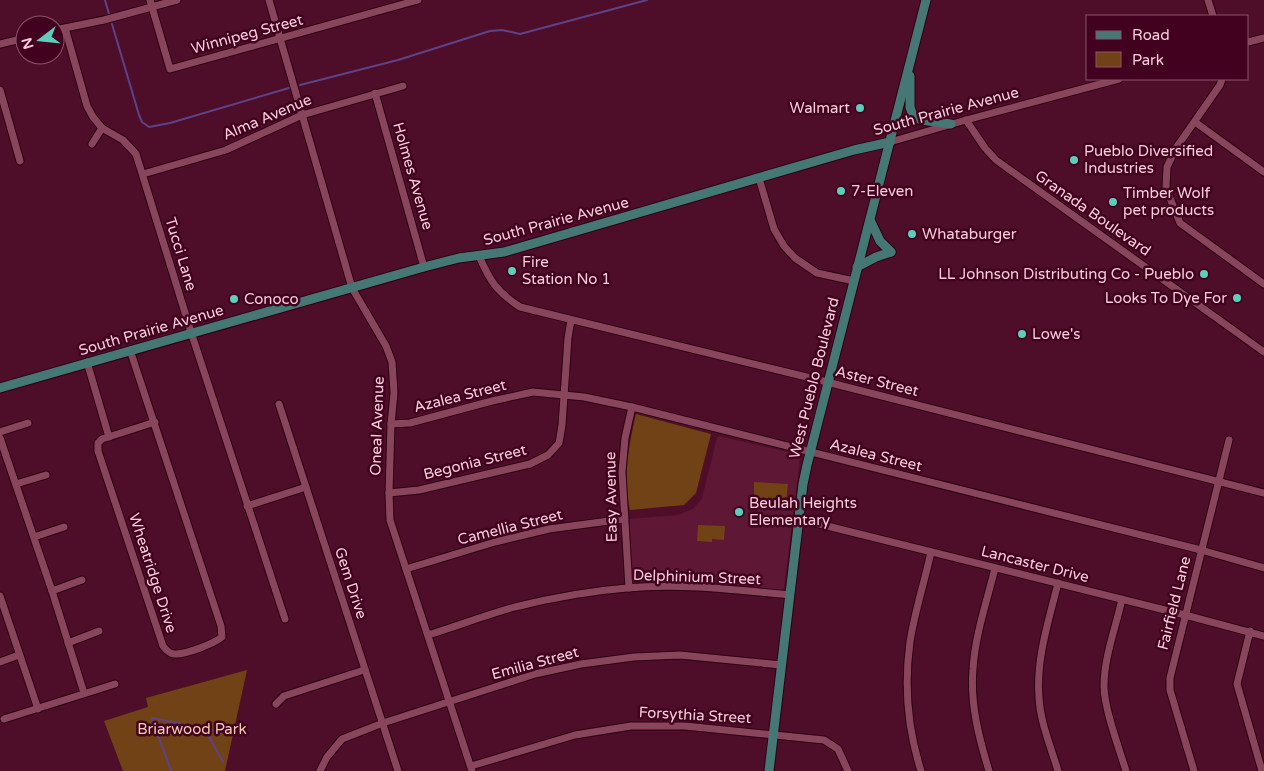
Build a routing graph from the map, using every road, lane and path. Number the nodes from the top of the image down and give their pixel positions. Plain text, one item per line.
1 (176, 0) edge
2 (269, 0) edge
3 (418, 0) edge
4 (926, 0) edge
5 (1208, 0) edge
6 (151, 4) edge
7 (1213, 15) edge
8 (65, 28) joint
9 (1264, 38) edge
10 (281, 39) junction
11 (15, 40) edge
12 (1249, 42) edge
13 (0, 44) edge
14 (910, 61) junction
15 (1115, 80) edge
16 (1222, 80) edge
17 (403, 86) dead end
18 (0, 90) edge
19 (375, 93) junction
20 (302, 115) junction
21 (966, 120) junction
22 (1194, 122) junction
23 (951, 124) junction
24 (102, 128) junction
25 (890, 142) junction
26 (92, 144) dead end
27 (20, 160) dead end
28 (1264, 172) edge
29 (143, 174) junction
30 (758, 178) junction
31 (870, 220) junction
32 (479, 256) junction
33 (424, 267) junction
34 (857, 267) junction
35 (854, 281) junction
36 (1264, 284) edge
37 (352, 288) junction
38 (571, 320) junction
39 (190, 332) junction
40 (130, 350) junction
41 (1264, 352) edge
42 (87, 362) junction
43 (827, 382) junction
44 (0, 388) edge
45 (564, 394) junction
46 (280, 404) dead end
47 (632, 407) junction
48 (154, 422) junction
49 (28, 423) dead end
50 (391, 424) junction
51 (0, 432) edge
52 (109, 436) junction
53 (0, 438) edge
54 (1228, 440) dead end
55 (809, 452) junction
56 (46, 475) dead end
57 (1218, 482) junction
58 (16, 484) junction
59 (306, 487) junction
60 (1264, 493) edge
61 (388, 494) junction
62 (247, 506) junction
63 (624, 519) junction
64 (799, 519) junction
65 (64, 527) dead end
66 (34, 537) junction
67 (1201, 550) junction
68 (932, 552) junction
69 (995, 568) junction
70 (1264, 568) edge
71 (406, 569) junction
72 (82, 580) dead end
73 (1058, 584) junction
74 (628, 588) junction
75 (52, 590) junction
76 (790, 595) junction
77 (0, 596) edge
78 (1122, 599) junction
79 (1, 605) edge
80 (1185, 615) junction
81 (285, 619) dead end
82 (99, 631) dead end
83 (1250, 631) junction
84 (428, 635) junction
85 (1264, 636) edge
86 (68, 643) junction
87 (19, 655) junction
88 (0, 662) edge
89 (781, 665) junction
90 (364, 670) junction
91 (115, 684) dead end
92 (84, 694) junction
93 (450, 702) junction
94 (276, 704) dead end
95 (38, 709) junction
96 (4, 719) dead end
97 (383, 724) junction
98 (773, 734) junction
99 (472, 769) edge
100 (320, 771) edge
101 (398, 771) edge
102 (769, 771) edge
103 (848, 771) edge
104 (921, 771) edge
105 (989, 771) edge
106 (1058, 771) edge
107 (1126, 771) edge
108 (1194, 771) edge
109 (1262, 771) edge

1 - 6 street
2 - 10 street, Oneal Avenue
3 - 10 street, Winnipeg Street
4 - 14 main road, West Pueblo Boulevard
5 - 7 street
6 - 8 street
6 - 10 street, Winnipeg Street
8 - 24 street, Tucci Lane
9 - 12 street
10 - 20 street, Oneal Avenue
11 - 13 street
14 - 23 main road
14 - 25 main road, West Pueblo Boulevard
15 - 21 street, South Prairie Avenue
16 - 22 street
17 - 19 street, Alma Avenue
18 - 27 street
19 - 20 street, Alma Avenue
19 - 33 street, Holmes Avenue
20 - 29 street, Alma Avenue
20 - 37 street, Oneal Avenue
21 - 23 street, South Prairie Avenue
21 - 41 street, Granada Boulevard
22 - 28 street
22 - 36 street
23 - 25 street, South Prairie Avenue
24 - 26 street
24 - 29 street, Tucci Lane
25 - 30 main road, South Prairie Avenue
25 - 31 main road, West Pueblo Boulevard
29 - 39 street, Tucci Lane
30 - 32 main road, South Prairie Avenue
30 - 35 street
31 - 34 main road, West Pueblo Boulevard
31 - 34 main road
32 - 33 main road, South Prairie Avenue
32 - 38 street, Aster Street
33 - 37 main road, South Prairie Avenue
34 - 35 main road, West Pueblo Boulevard
35 - 43 main road, West Pueblo Boulevard
37 - 39 main road, South Prairie Avenue
37 - 50 street, Oneal Avenue
38 - 43 street, Aster Street
38 - 45 street, Begonia Street
39 - 40 main road, South Prairie Avenue
39 - 62 street, Tucci Lane
40 - 42 main road, South Prairie Avenue
40 - 48 street, Wheatridge Drive
42 - 44 main road, South Prairie Avenue
42 - 52 street
43 - 55 main road, West Pueblo Boulevard
43 - 57 street, Aster Street
45 - 47 street, Azalea Street
45 - 50 street, Azalea Street
45 - 61 street, Begonia Street
46 - 59 street, Gem Drive
47 - 55 street, Azalea Street
47 - 63 street, Easy Avenue
48 - 52 street
48 - 52 street, Wheatridge Drive
49 - 51 street
50 - 61 street, Oneal Avenue
53 - 58 street
54 - 57 street, Fairfield Lane
55 - 64 main road, West Pueblo Boulevard
55 - 67 street, Azalea Street
56 - 58 street
57 - 60 street, Aster Street
57 - 67 street, Fairfield Lane
58 - 66 street
59 - 62 street
59 - 90 street, Gem Drive
61 - 71 street, Oneal Avenue
62 - 81 street, Tucci Lane
63 - 71 street, Camellia Street
63 - 74 street, Easy Avenue
64 - 68 street, Lancaster Drive
64 - 76 main road, West Pueblo Boulevard
65 - 66 street
66 - 75 street
67 - 70 street, Azalea Street
67 - 80 street, Fairfield Lane
68 - 69 street, Lancaster Drive
68 - 104 street
69 - 73 street, Lancaster Drive
69 - 105 street
71 - 84 street, Oneal Avenue
72 - 75 street
73 - 78 street, Lancaster Drive
73 - 106 street
74 - 76 street, Delphinium Street
74 - 84 street, Delphinium Street
75 - 86 street
76 - 89 main road, West Pueblo Boulevard
77 - 79 street
78 - 80 street, Lancaster Drive
78 - 107 street
79 - 87 street
80 - 83 street, Lancaster Drive
80 - 108 street, Fairfield Lane
82 - 86 street
83 - 85 street, Lancaster Drive
83 - 109 street
84 - 93 street, Oneal Avenue
86 - 92 street
87 - 88 street
87 - 95 street
89 - 93 street, Emilia Street
89 - 98 main road, West Pueblo Boulevard
90 - 94 street
90 - 97 street, Gem Drive
91 - 92 street
92 - 95 street
93 - 97 street, Emilia Street
93 - 99 street, Oneal Avenue
95 - 96 street
97 - 100 street, Emilia Street
97 - 101 street, Gem Drive
98 - 99 street, Forsythia Street
98 - 102 main road, West Pueblo Boulevard
98 - 103 street, Forsythia Street

